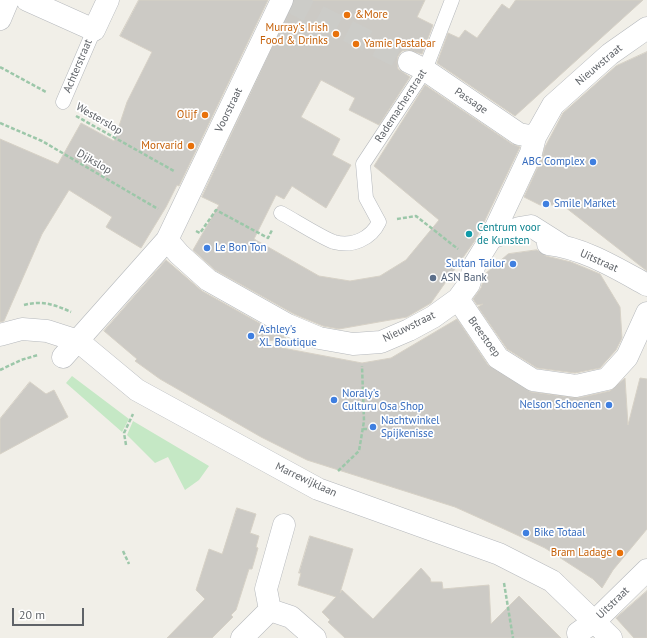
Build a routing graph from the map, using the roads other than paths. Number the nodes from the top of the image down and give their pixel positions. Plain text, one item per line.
1 (8, 0) edge
2 (27, 0) edge
3 (108, 0) edge
4 (286, 0) edge
5 (452, 0) edge
6 (0, 19) edge
7 (647, 28) edge
8 (94, 30) junction
9 (417, 66) junction
10 (63, 102) road end
11 (535, 137) junction
12 (281, 213) road end
13 (167, 240) junction
14 (488, 244) junction
15 (511, 248) dead end
16 (647, 285) edge
17 (458, 299) junction
18 (646, 316) edge
19 (0, 335) edge
20 (78, 341) junction
21 (63, 357) road end
22 (284, 525) dead end
23 (647, 570) edge
24 (270, 610) junction
25 (586, 627) junction
26 (242, 638) edge
27 (315, 638) edge
28 (611, 638) edge

1 - 6 street
2 - 8 street, Achterstraat
3 - 8 street, Achterstraat
4 - 13 street, Voorstraat
5 - 9 lane, Rademacherstraat
7 - 11 street, Nieuwstraat
8 - 10 lane, Achterstraat
9 - 11 street, Passage
9 - 12 lane, Rademacherstraat
11 - 14 street, Nieuwstraat
13 - 17 street, Nieuwstraat
13 - 20 street, Voorstraat
14 - 15 street
14 - 16 street, Uitstraat
14 - 17 street, Nieuwstraat
17 - 18 street, Breestoep
19 - 20 street, Marrewijklaan
20 - 21 street, Voorstraat
20 - 25 street, Marrewijklaan
22 - 24 street
23 - 25 street, Uitstraat
24 - 26 street
24 - 27 street
25 - 28 street, Marrewijklaan

